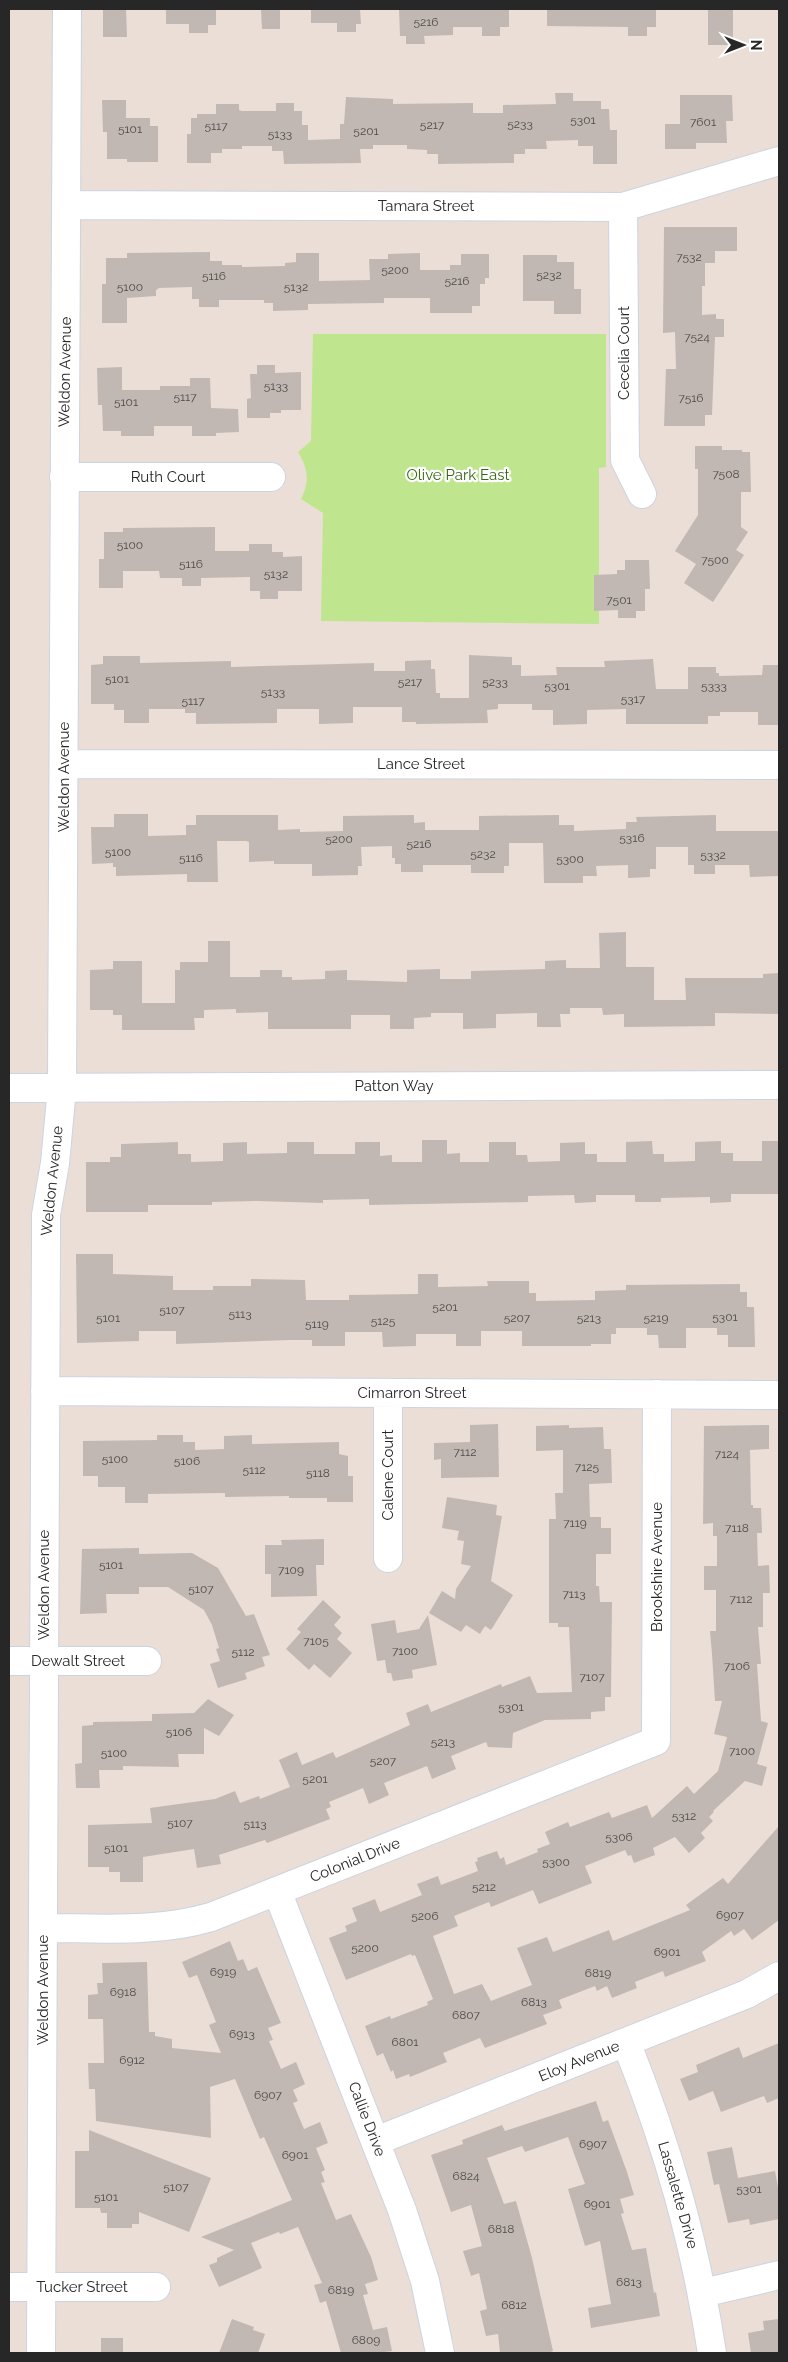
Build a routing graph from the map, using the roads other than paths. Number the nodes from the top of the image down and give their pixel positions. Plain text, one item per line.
1 (67, 9) edge
2 (779, 161) edge
3 (67, 205) junction
4 (623, 207) junction
5 (64, 477) junction
6 (271, 477) dead end
7 (642, 494) dead end
8 (64, 764) junction
9 (779, 765) edge
10 (779, 1084) edge
11 (9, 1088) edge
12 (62, 1088) junction
13 (45, 1392) junction
14 (388, 1393) junction
15 (657, 1394) junction
16 (779, 1394) edge
17 (388, 1558) dead end
18 (9, 1661) edge
19 (44, 1661) junction
20 (147, 1661) dead end
21 (656, 1741) joint
22 (277, 1891) junction
23 (43, 1928) junction
24 (779, 1976) edge
25 (626, 2042) junction
26 (376, 2141) junction
27 (779, 2275) edge
28 (9, 2286) edge
29 (41, 2287) junction
30 (156, 2287) dead end
31 (703, 2293) junction
32 (41, 2353) edge
33 (440, 2353) edge
34 (712, 2353) edge

1 - 3 street, Weldon Avenue
2 - 4 street, Tamara Street
3 - 4 street, Tamara Street
3 - 5 street, Weldon Avenue
4 - 7 street, Cecelia Court
5 - 6 street, Ruth Court
5 - 8 street, Weldon Avenue
8 - 9 street, Lance Street
8 - 12 street, Weldon Avenue
10 - 12 street, Patton Way
11 - 12 street, Patton Way
12 - 13 street, Weldon Avenue
13 - 14 street, Cimarron Street
13 - 19 street, Weldon Avenue
14 - 15 street, Cimarron Street
14 - 17 street, Calene Court
15 - 16 street, Cimarron Street
15 - 21 street, Brookshire Avenue
18 - 19 street, Dewalt Street
19 - 20 street, Dewalt Street
19 - 23 street, Weldon Avenue
21 - 22 street, Colonial Drive
22 - 23 street, Colonial Drive
22 - 26 street, Callie Drive
23 - 29 street, Weldon Avenue
24 - 25 street, Eloy Avenue
25 - 26 street, Eloy Avenue
25 - 31 street, Lassalette Drive
26 - 33 street, Callie Drive
27 - 31 street
28 - 29 street, Tucker Street
29 - 30 street, Tucker Street
29 - 32 street, Weldon Avenue
31 - 34 street, Lassalette Drive

